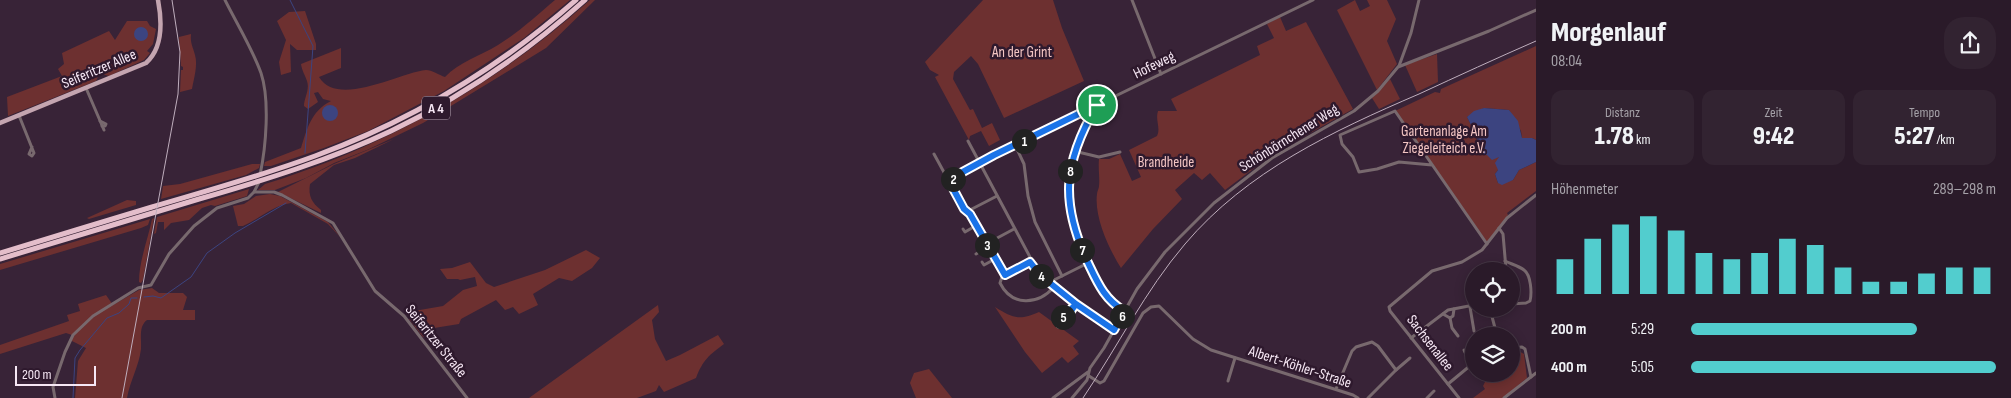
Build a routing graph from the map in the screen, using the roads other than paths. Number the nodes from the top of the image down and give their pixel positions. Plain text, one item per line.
1 (158, 0) edge
2 (226, 0) edge
3 (576, 0) edge
4 (585, 0) edge
5 (1132, 0) edge
6 (1313, 0) edge
7 (1419, 0) edge
8 (1536, 10) edge
9 (1400, 66) junction
10 (1161, 74) junction
11 (86, 88) junction
12 (1097, 105) junction
13 (19, 116) junction
14 (0, 123) edge
15 (103, 128) dead end
16 (968, 141) dead end
17 (1015, 145) junction
18 (32, 147) dead end
19 (1074, 151) junction
20 (1120, 152) dead end
21 (934, 154) dead end
22 (979, 163) junction
23 (1432, 165) junction
24 (948, 179) junction
25 (254, 192) junction
26 (997, 196) junction
27 (1536, 196) edge
28 (968, 212) junction
29 (976, 226) junction
30 (1499, 228) junction
31 (963, 229) dead end
32 (1014, 229) junction
33 (1487, 244) junction
34 (987, 245) junction
35 (0, 252) edge
36 (976, 254) dead end
37 (0, 259) edge
38 (995, 259) junction
39 (1505, 261) edge
40 (982, 262) dead end
41 (1030, 262) junction
42 (1088, 262) junction
43 (1520, 268) edge
44 (1005, 275) junction
45 (1062, 276) junction
46 (1052, 281) dead end
47 (1054, 287) junction
48 (1520, 303) edge
49 (1076, 304) junction
50 (1465, 307) edge
51 (1454, 309) junction
52 (1124, 311) junction
53 (1069, 313) dead end
54 (1442, 314) junction
55 (1450, 318) junction
56 (1114, 330) junction
57 (1458, 336) dead end
58 (1411, 338) junction
59 (1520, 347) edge
60 (1236, 358) junction
61 (1410, 358) dead end
62 (1396, 370) junction
63 (1465, 370) edge
64 (1536, 373) edge
65 (1089, 374) junction
66 (1531, 377) junction
67 (1228, 381) dead end
68 (1075, 382) junction
69 (1448, 384) junction
70 (1080, 387) junction
71 (1336, 390) junction
72 (1434, 391) dead end
73 (54, 398) edge
74 (466, 398) edge
75 (1053, 398) edge
76 (1072, 398) edge
77 (1358, 398) edge
78 (1368, 398) edge
79 (1427, 398) edge
80 (1459, 398) edge
81 (1504, 398) edge

1 - 11 main road, Seiferitzer Allee
2 - 25 street
3 - 35 highway, A 4
4 - 37 highway, A 4
5 - 10 street
6 - 10 street, Hofeweg
7 - 9 street
8 - 9 street, Schönbörnchener Weg
9 - 52 street, Schönbörnchener Weg
10 - 12 street, Hofeweg
11 - 13 main road, Seiferitzer Allee
11 - 15 street
12 - 17 street, Hofeweg
12 - 19 street
13 - 14 main road, Seiferitzer Allee
13 - 18 street
16 - 22 street
17 - 22 street, Hofeweg
17 - 45 street
19 - 20 street
19 - 42 street
21 - 24 street
22 - 24 street, Hofeweg
22 - 26 street
23 - 23 street
23 - 33 street
24 - 28 street
25 - 73 street
25 - 74 street, Seiferitzer Straße
26 - 28 street
26 - 32 street
27 - 30 street, Sachsenallee
28 - 29 street
29 - 31 street
29 - 34 street
30 - 33 street, Sachsenallee
30 - 39 street
32 - 34 street
32 - 41 street
33 - 58 street, Sachsenallee
34 - 36 street
34 - 38 street
38 - 40 street
38 - 44 street
41 - 44 street
41 - 47 street
42 - 45 street
42 - 52 street
43 - 48 street
44 - 47 street
45 - 46 street
47 - 49 street
49 - 53 street
49 - 56 street
50 - 51 street
51 - 54 street
51 - 55 street
52 - 56 street, Schönbörnchener Weg
54 - 55 street
54 - 58 street
55 - 57 street
56 - 65 street, Schönbörnchener Weg
58 - 69 street, Sachsenallee
59 - 66 street
60 - 65 street, Albert-Köhler-Straße
60 - 67 street, Albert-Köhler-Straße
60 - 71 street, Albert-Köhler-Straße
61 - 62 street
62 - 71 street
62 - 78 street
63 - 69 street
64 - 66 street
65 - 68 street
65 - 70 street, Schönbörnchener Weg
66 - 81 street
68 - 70 street
68 - 75 street
69 - 80 street, Sachsenallee
70 - 76 street, Schönbörnchener Weg
71 - 77 street, Albert-Köhler-Straße
72 - 79 street

